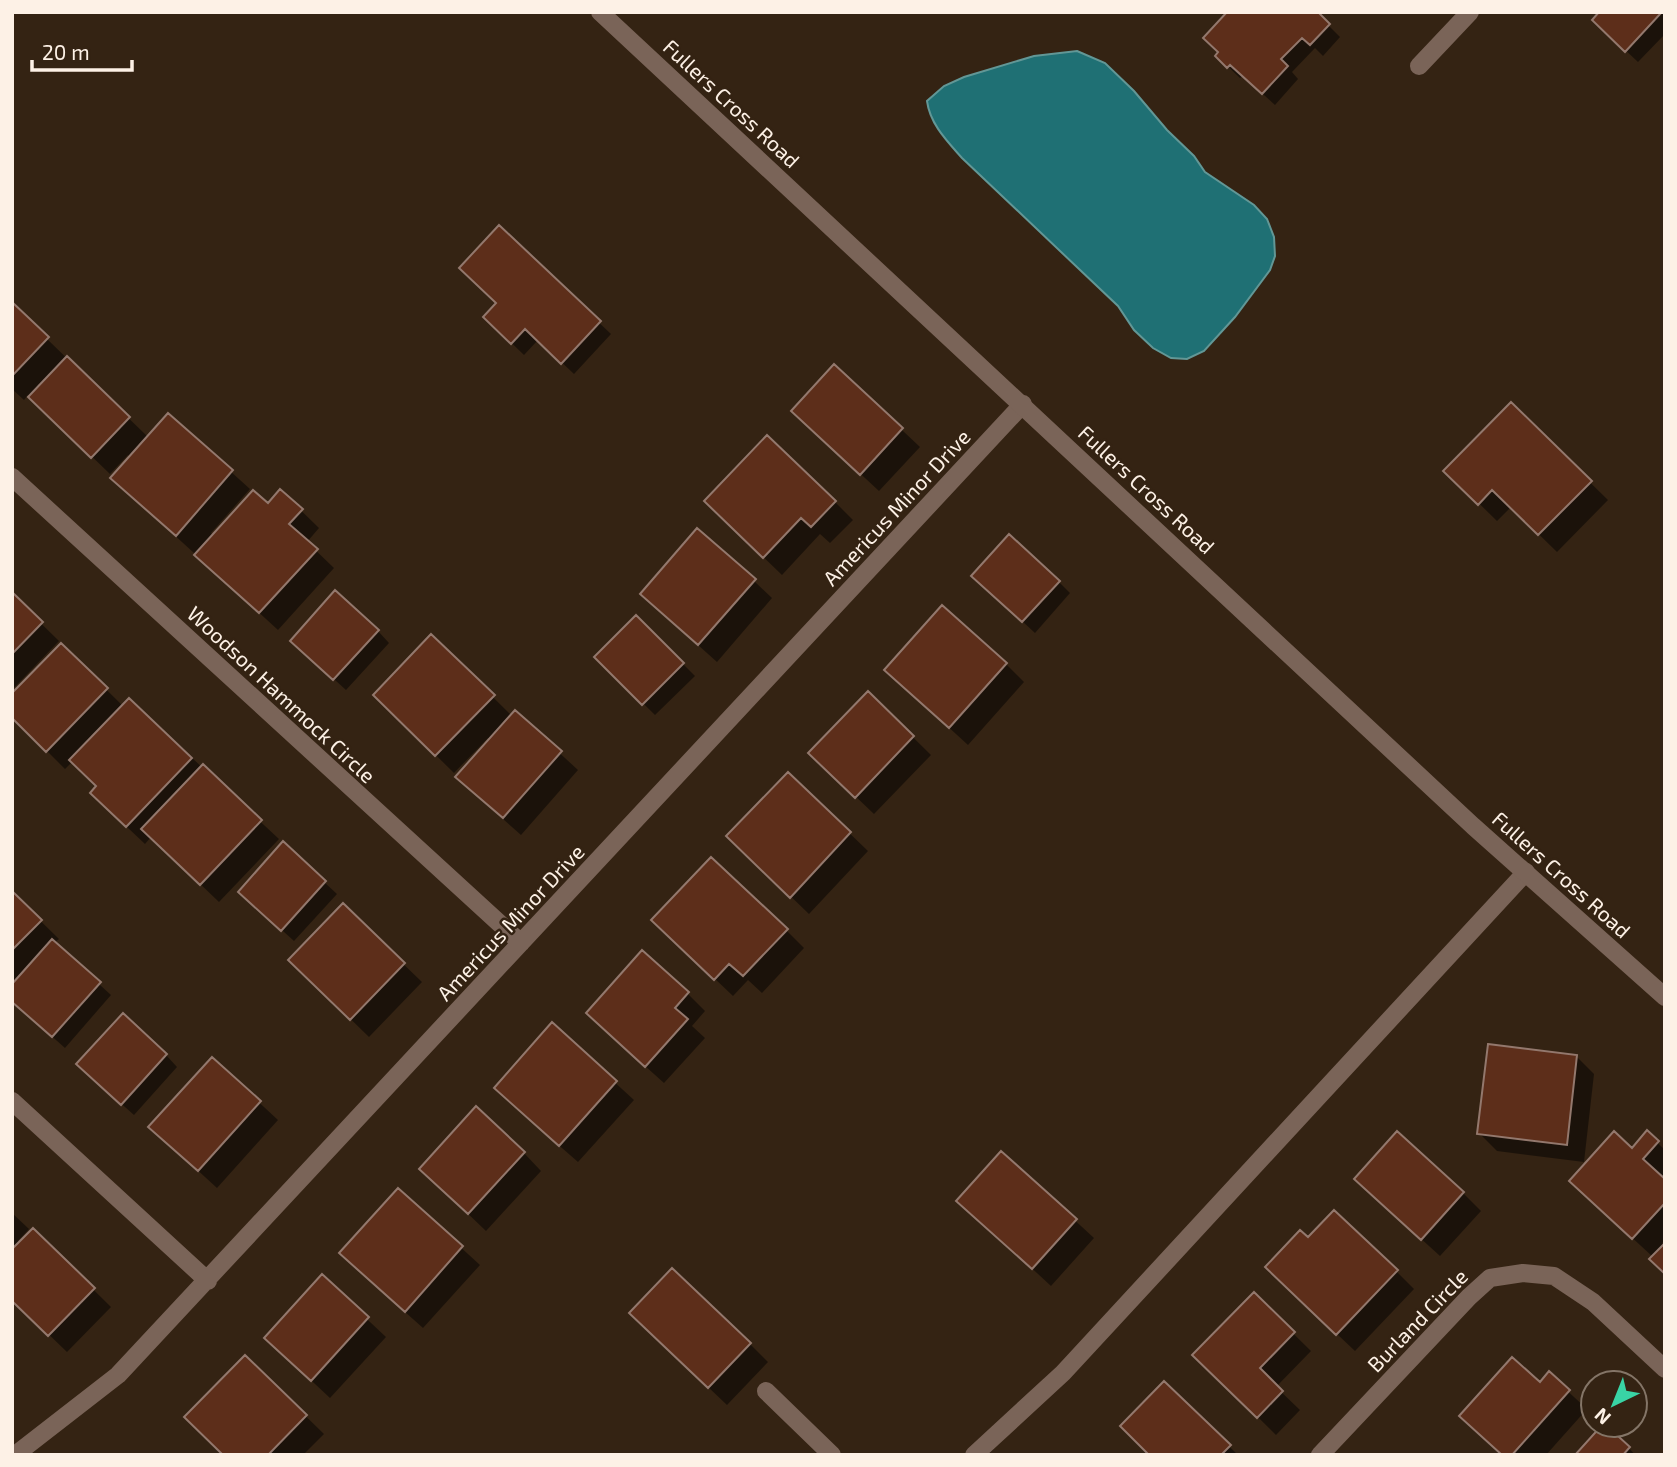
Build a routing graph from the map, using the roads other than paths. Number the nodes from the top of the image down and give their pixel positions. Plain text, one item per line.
1 (600, 12) edge
2 (1470, 12) edge
3 (1419, 66) dead end
4 (1023, 404) junction
5 (12, 477) edge
6 (1526, 872) junction
7 (521, 943) junction
8 (1665, 997) edge
9 (12, 1101) edge
10 (208, 1281) junction
11 (1665, 1369) edge
12 (766, 1391) dead end
13 (15, 1455) edge
14 (832, 1455) edge
15 (974, 1455) edge
16 (1320, 1455) edge

1 - 4 street, Fullers Cross Road
2 - 3 street
4 - 6 street, Fullers Cross Road
4 - 7 street, Americus Minor Drive
5 - 7 street, Woodson Hammock Circle
6 - 8 street, Fullers Cross Road
6 - 15 street
7 - 10 street, Americus Minor Drive
9 - 10 street
10 - 13 street, Americus Minor Drive
11 - 16 street, Burland Circle
12 - 14 street

